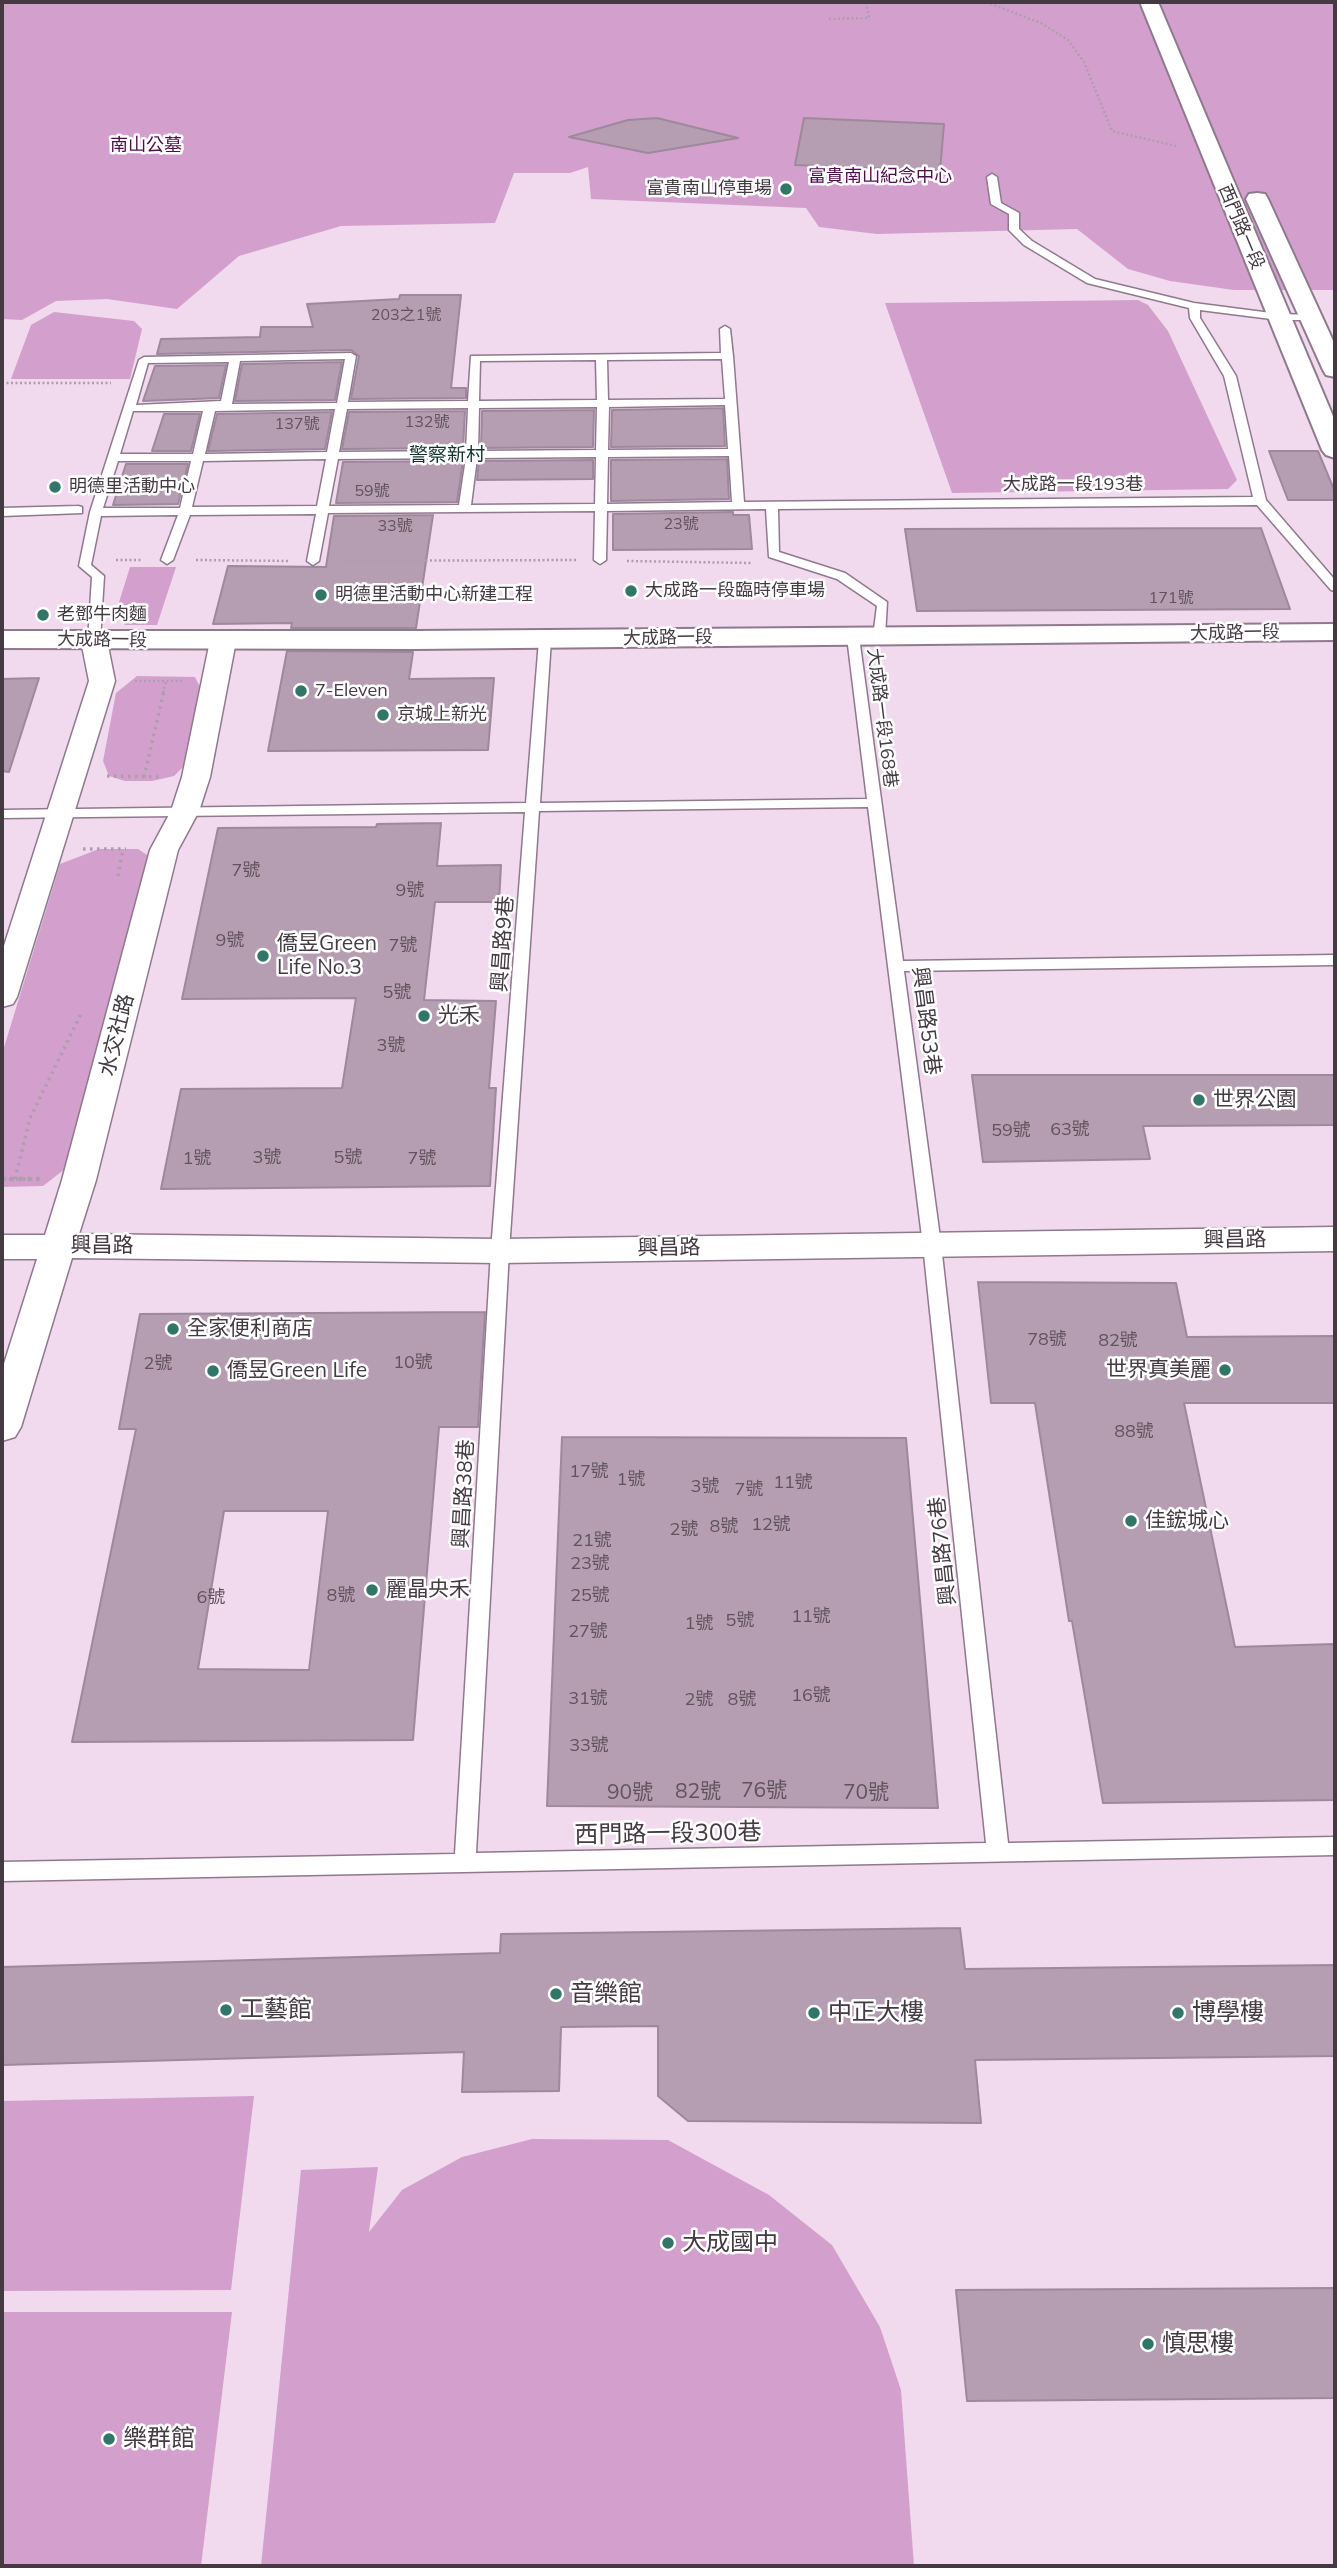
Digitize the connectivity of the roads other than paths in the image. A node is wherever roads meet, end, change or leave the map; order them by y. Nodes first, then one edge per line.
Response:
1 (1149, 2) edge
2 (1169, 2) edge
3 (1209, 91) dead end
4 (992, 177) dead end
5 (1248, 180) dead end
6 (1194, 306) junction
7 (1279, 317) junction
8 (1311, 317) junction
9 (725, 329) dead end
10 (729, 356) junction
11 (601, 357) junction
12 (235, 358) junction
13 (1335, 370) edge
14 (730, 402) junction
15 (603, 404) junction
16 (344, 405) junction
17 (473, 405) junction
18 (210, 406) junction
19 (129, 408) junction
20 (1335, 450) edge
21 (734, 452) junction
22 (602, 453) junction
23 (472, 455) junction
24 (334, 456) junction
25 (114, 458) junction
26 (199, 458) junction
27 (1260, 501) junction
28 (772, 504) junction
29 (738, 505) junction
30 (600, 508) junction
31 (465, 509) junction
32 (78, 510) dead end
33 (324, 510) junction
34 (2, 512) edge
35 (96, 512) junction
36 (185, 512) junction
37 (167, 560) road end
38 (600, 560) road end
39 (313, 561) road end
40 (1335, 587) edge
41 (1335, 632) edge
42 (866, 637) junction
43 (2, 640) edge
44 (545, 640) junction
45 (94, 641) junction
46 (223, 641) junction
47 (874, 803) junction
48 (535, 808) junction
49 (185, 811) junction
50 (61, 813) junction
51 (2, 814) edge
52 (1335, 960) edge
53 (898, 966) junction
54 (2, 998) edge
55 (1335, 1239) edge
56 (932, 1244) junction
57 (57, 1246) junction
58 (2, 1247) edge
59 (500, 1251) junction
60 (2, 1427) edge
61 (1335, 1846) edge
62 (998, 1853) junction
63 (465, 1864) junction
64 (2, 1872) edge

1 - 7 street, 西門路一段
2 - 3 street
4 - 6 lane
5 - 8 street, 西門路一段
6 - 7 lane
6 - 27 lane
7 - 8 lane
7 - 20 street, 西門路一段
8 - 13 street, 西門路一段
9 - 10 lane
10 - 11 lane
10 - 14 lane
11 - 15 lane
11 - 17 lane
12 - 16 lane
12 - 18 lane
12 - 19 lane
14 - 15 lane
14 - 21 lane
15 - 17 lane
15 - 22 lane
16 - 17 lane
16 - 18 lane
16 - 24 lane
17 - 23 lane
18 - 19 lane
18 - 26 lane
19 - 25 lane
21 - 22 lane
21 - 29 lane
22 - 23 lane
22 - 30 lane
23 - 24 lane
23 - 31 lane
24 - 26 lane
24 - 33 lane
25 - 26 lane
25 - 35 lane
26 - 36 lane
27 - 28 lane, 大成路一段193巷
27 - 40 lane
28 - 29 lane, 大成路一段193巷
28 - 42 lane
29 - 30 lane, 大成路一段193巷
30 - 31 lane, 大成路一段193巷
30 - 38 lane
31 - 33 lane, 大成路一段193巷
32 - 34 lane
33 - 36 lane, 大成路一段193巷
33 - 39 lane
35 - 36 lane, 大成路一段193巷
35 - 45 lane
36 - 37 lane
41 - 42 street, 大成路一段
42 - 44 street, 大成路一段
42 - 47 lane, 大成路一段168巷
43 - 45 street, 大成路一段
44 - 46 street, 大成路一段
44 - 48 lane, 興昌路9巷
45 - 46 street, 大成路一段
45 - 50 street
46 - 49 street, 水交社路
47 - 48 lane
47 - 53 lane, 興昌路53巷
48 - 49 lane
48 - 59 lane, 興昌路9巷
49 - 50 lane
49 - 57 street, 水交社路
50 - 51 lane
50 - 54 street
52 - 53 lane
53 - 56 lane, 興昌路53巷
55 - 56 street, 興昌路
56 - 59 street, 興昌路
56 - 62 lane, 興昌路76巷
57 - 58 street, 興昌路
57 - 59 street, 興昌路
57 - 60 street, 水交社路
59 - 63 lane, 興昌路38巷
61 - 62 lane, 西門路一段300巷
62 - 63 lane, 西門路一段300巷
63 - 64 lane, 西門路一段300巷

